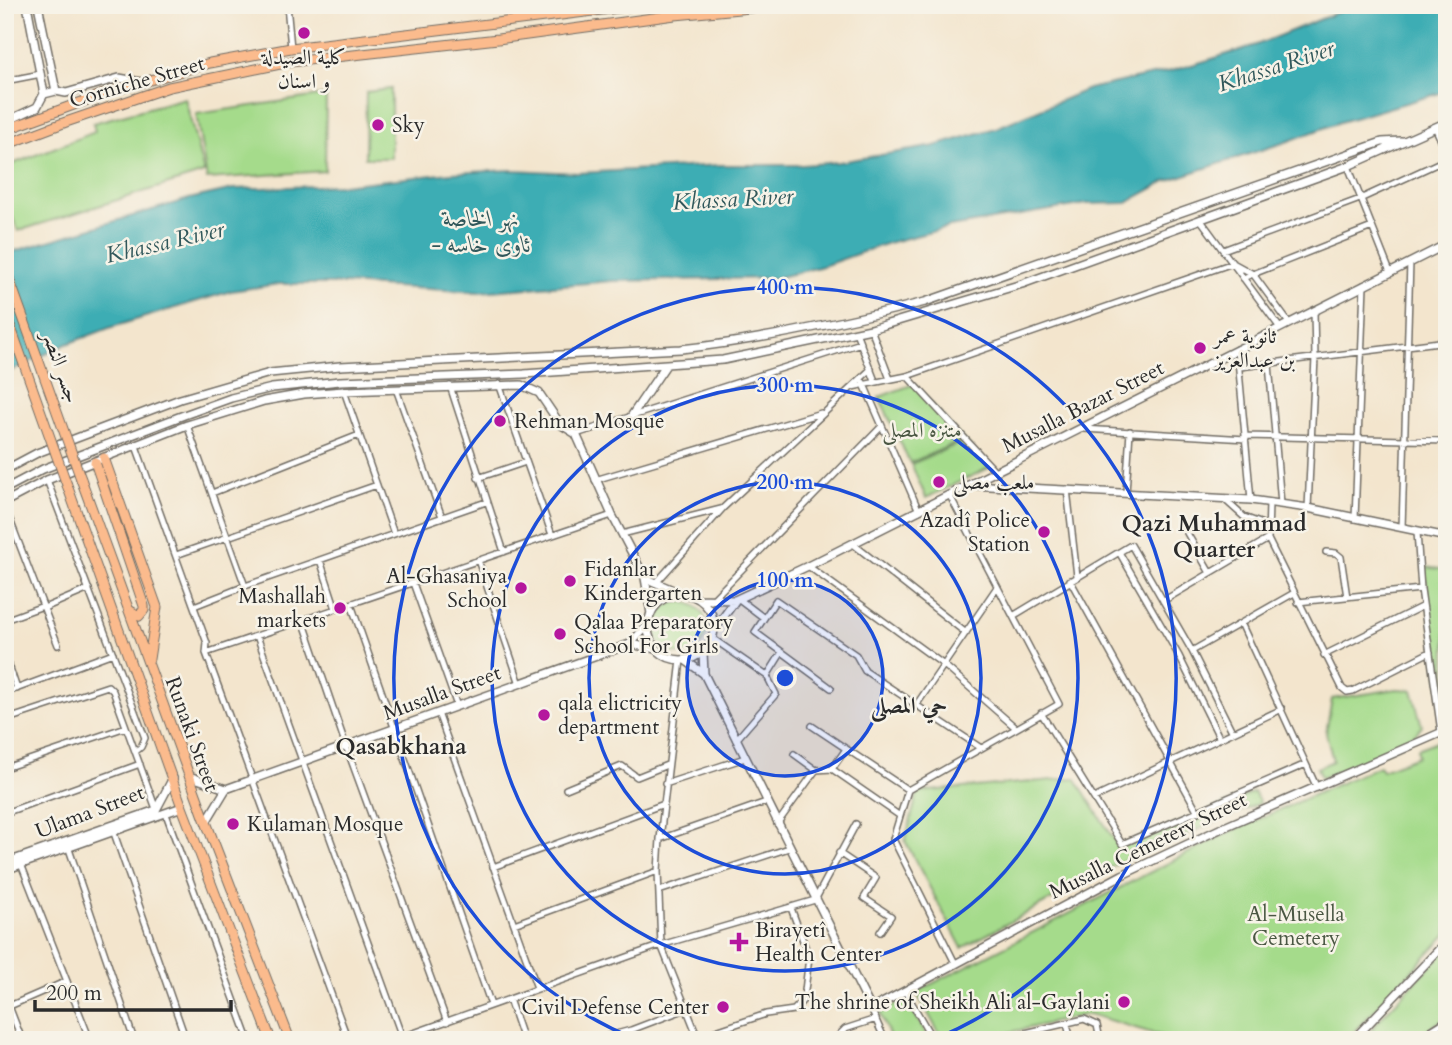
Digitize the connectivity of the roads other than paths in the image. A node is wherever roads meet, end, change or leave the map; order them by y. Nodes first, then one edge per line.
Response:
1 (27, 5) edge
2 (38, 5) edge
3 (287, 5) edge
4 (643, 5) edge
5 (783, 5) edge
6 (596, 8) edge
7 (711, 8) edge
8 (734, 8) edge
9 (291, 48) junction
10 (41, 74) junction
11 (5, 81) edge
12 (142, 82) junction
13 (56, 90) junction
14 (44, 94) junction
15 (5, 122) edge
16 (1447, 122) edge
17 (1435, 127) junction
18 (5, 130) edge
19 (1402, 141) junction
20 (5, 145) edge
21 (1447, 154) edge
22 (1447, 159) edge
23 (1348, 166) junction
24 (1360, 199) junction
25 (1200, 219) junction
26 (1372, 227) junction
27 (1447, 244) edge
28 (1223, 250) junction
29 (1410, 262) junction
30 (1233, 263) junction
31 (5, 267) edge
32 (1390, 272) junction
33 (1253, 274) junction
34 (1243, 278) junction
35 (1364, 285) junction
36 (925, 302) junction
37 (1314, 310) junction
38 (5, 311) edge
39 (928, 313) junction
40 (1289, 323) junction
41 (1280, 328) junction
42 (871, 329) junction
43 (856, 332) junction
44 (1447, 341) edge
45 (861, 343) junction
46 (1408, 346) junction
47 (1237, 349) junction
48 (1361, 353) junction
49 (1315, 358) junction
50 (1269, 364) junction
51 (666, 365) junction
52 (1240, 367) junction
53 (294, 369) junction
54 (871, 369) junction
55 (907, 376) junction
56 (890, 379) junction
57 (863, 381) junction
58 (875, 382) junction
59 (297, 384) junction
60 (499, 384) junction
61 (450, 386) junction
62 (396, 389) junction
63 (344, 391) junction
64 (825, 412) junction
65 (630, 418) junction
66 (170, 420) junction
67 (187, 425) junction
68 (883, 426) junction
69 (1081, 428) junction
70 (1130, 431) junction
71 (576, 434) junction
72 (359, 435) junction
73 (1275, 435) junction
74 (1246, 437) junction
75 (1312, 437) junction
76 (1357, 439) junction
77 (151, 440) junction
78 (1405, 440) junction
79 (1447, 442) edge
80 (136, 446) junction
81 (100, 460) junction
82 (526, 462) junction
83 (5, 470) edge
84 (996, 472) junction
85 (478, 478) junction
86 (81, 479) joint
87 (47, 480) junction
88 (595, 480) junction
89 (68, 485) joint
90 (377, 485) junction
91 (971, 485) junction
92 (5, 489) edge
93 (1067, 489) junction
94 (1126, 493) junction
95 (212, 494) junction
96 (950, 496) junction
97 (1447, 496) edge
98 (1224, 499) junction
99 (1251, 500) junction
100 (486, 502) junction
101 (1269, 503) junction
102 (5, 504) edge
103 (1281, 504) junction
104 (723, 508) junction
105 (1308, 508) junction
106 (919, 511) junction
107 (612, 515) junction
108 (442, 517) junction
109 (1446, 518) edge
110 (1355, 519) junction
111 (1268, 526) junction
112 (1402, 528) junction
113 (1418, 532) junction
114 (1187, 533) dead end
115 (394, 534) junction
116 (622, 534) junction
117 (552, 535) junction
118 (1444, 536) edge
119 (227, 537) junction
120 (1268, 539) junction
121 (853, 544) junction
122 (504, 552) junction
123 (1119, 552) junction
124 (1326, 552) dead end
125 (176, 555) junction
126 (320, 560) junction
127 (478, 560) junction
128 (808, 566) junction
129 (1210, 573) junction
130 (1077, 576) junction
131 (645, 578) junction
132 (1070, 580) junction
133 (413, 583) junction
134 (656, 583) junction
135 (245, 586) junction
136 (998, 587) junction
137 (89, 589) junction
138 (1421, 589) junction
139 (1294, 593) junction
140 (684, 594) junction
141 (1347, 597) junction
142 (699, 599) junction
143 (737, 600) junction
144 (711, 601) junction
145 (1163, 601) junction
146 (1298, 602) junction
147 (351, 604) junction
148 (194, 606) junction
149 (1423, 606) junction
150 (44, 607) junction
151 (128, 609) junction
152 (336, 609) junction
153 (651, 614) junction
154 (1013, 616) junction
155 (764, 618) junction
156 (5, 620) edge
157 (303, 620) junction
158 (1241, 622) junction
159 (648, 625) junction
160 (966, 633) junction
161 (713, 634) junction
162 (257, 636) junction
163 (630, 644) junction
164 (58, 645) dead end
165 (657, 649) junction
166 (1192, 651) junction
167 (703, 652) junction
168 (782, 652) junction
169 (1430, 652) junction
170 (5, 653) edge
171 (113, 653) junction
172 (206, 653) junction
173 (1324, 654) junction
174 (683, 660) junction
175 (148, 664) junction
176 (944, 665) junction
177 (704, 674) junction
178 (766, 676) junction
179 (520, 684) junction
180 (831, 688) dead end
181 (17, 689) junction
182 (5, 693) edge
183 (917, 704) junction
184 (457, 706) junction
185 (1282, 709) junction
186 (438, 713) junction
187 (1041, 713) junction
188 (5, 720) edge
189 (812, 726) dead end
190 (126, 727) junction
191 (396, 728) junction
192 (1016, 728) junction
193 (1232, 731) junction
194 (1444, 732) edge
195 (1219, 737) junction
196 (736, 740) junction
197 (346, 746) junction
198 (981, 748) junction
199 (846, 749) junction
200 (135, 752) junction
201 (794, 754) dead end
202 (745, 758) junction
203 (1170, 760) junction
204 (302, 761) junction
205 (140, 764) junction
206 (1306, 764) junction
207 (667, 765) junction
208 (5, 768) edge
209 (832, 769) junction
210 (817, 770) junction
211 (189, 776) junction
212 (173, 778) junction
213 (254, 779) junction
214 (665, 784) junction
215 (1317, 788) junction
216 (226, 789) junction
217 (566, 789) dead end
218 (908, 790) junction
219 (1094, 798) junction
220 (766, 802) junction
221 (664, 804) junction
222 (182, 807) junction
223 (1198, 812) junction
224 (5, 813) edge
225 (161, 814) junction
226 (901, 816) junction
227 (206, 822) junction
228 (777, 824) junction
229 (856, 824) dead end
230 (114, 833) junction
231 (660, 839) junction
232 (789, 848) junction
233 (69, 849) junction
234 (839, 853) junction
235 (5, 863) edge
236 (21, 864) junction
237 (493, 867) junction
238 (5, 870) edge
239 (658, 871) junction
240 (659, 891) junction
241 (815, 900) junction
242 (791, 908) junction
243 (514, 924) junction
244 (880, 932) dead end
245 (1447, 941) edge
246 (661, 945) junction
247 (956, 962) junction
248 (67, 981) junction
249 (537, 988) junction
250 (905, 991) junction
251 (509, 999) junction
252 (491, 1005) junction
253 (7, 1007) edge
254 (686, 1009) junction
255 (871, 1009) junction
256 (279, 1013) junction
257 (876, 1019) junction
258 (264, 1020) junction
259 (1447, 1020) edge
260 (447, 1022) junction
261 (1066, 1024) junction
262 (631, 1030) junction
263 (402, 1037) junction
264 (699, 1038) edge
265 (22, 1040) edge
266 (90, 1040) edge
267 (134, 1040) edge
268 (186, 1040) edge
269 (248, 1040) edge
270 (271, 1040) edge
271 (290, 1040) edge
272 (348, 1040) edge
273 (394, 1040) edge
274 (523, 1040) edge
275 (594, 1040) edge
276 (634, 1040) edge
277 (834, 1040) edge
278 (885, 1040) edge
279 (933, 1040) edge
280 (996, 1040) edge
281 (1071, 1040) edge
282 (1100, 1040) edge
283 (1353, 1040) edge
284 (1415, 1040) edge

1 - 10 street
2 - 13 street
3 - 9 street
4 - 6 main road, Corniche Street
5 - 8 main road, Corniche Street
6 - 9 main road, Corniche Street
7 - 8 main road, Corniche Street
7 - 20 main road, Corniche Street
9 - 12 main road, Corniche Street
10 - 11 street
10 - 14 street
12 - 13 street
12 - 18 main road, Corniche Street
13 - 14 street
14 - 15 street
16 - 17 street
17 - 19 street
17 - 21 street
19 - 23 street
19 - 36 street
22 - 24 street
23 - 24 street
23 - 25 street
24 - 26 street
24 - 28 street
25 - 28 street
25 - 39 street
26 - 32 street
26 - 33 street
27 - 29 street, Musalla Bazar Street
28 - 30 street
29 - 32 street, Musalla Bazar Street
29 - 46 street
30 - 33 street
30 - 34 street
30 - 55 street
31 - 86 main road, جسر النصر, bridge
32 - 35 street, Musalla Bazar Street
33 - 34 street
33 - 40 street
34 - 41 street
35 - 37 street, Musalla Bazar Street
35 - 48 street
36 - 39 street
36 - 53 street
37 - 40 street, Musalla Bazar Street
37 - 49 street
38 - 89 main road, جسر النصر, bridge
39 - 42 street
40 - 41 street, Musalla Bazar Street
41 - 47 street, Musalla Bazar Street
42 - 43 street
42 - 56 street
43 - 45 street
43 - 51 street
44 - 46 street
45 - 54 street
45 - 65 street
46 - 48 street
46 - 78 street
47 - 52 street
47 - 69 street, Musalla Bazar Street
48 - 49 street
48 - 76 street
49 - 50 street
49 - 75 street
50 - 52 street
50 - 73 street
51 - 59 street
51 - 65 street
52 - 74 street
53 - 59 street
53 - 83 street
54 - 57 street
54 - 58 street
55 - 56 street
55 - 84 street
56 - 58 street
57 - 58 street
57 - 64 street
57 - 68 street
59 - 66 street
60 - 61 street
60 - 71 street
60 - 82 street
61 - 62 street
61 - 85 street
62 - 63 street
62 - 108 street
63 - 67 street
63 - 72 street
64 - 88 street
64 - 104 street
65 - 71 street
66 - 77 street
66 - 92 street
67 - 77 street
67 - 95 street
68 - 106 street
68 - 144 street
69 - 70 street
69 - 84 street, Musalla Bazar Street
70 - 74 street
70 - 94 street
71 - 88 street
72 - 90 street
72 - 95 street
73 - 74 street
73 - 75 street
73 - 103 street
74 - 99 street
75 - 76 street
75 - 105 street
76 - 78 street
76 - 110 street
77 - 80 street
78 - 79 street
78 - 112 street
80 - 81 street
80 - 125 street
81 - 87 street
81 - 151 main road
81 - 175 main road
82 - 85 street
82 - 117 street
84 - 91 street, Musalla Bazar Street
85 - 100 street
86 - 151 main road, Runaki Street
87 - 102 street
87 - 137 street
88 - 107 street
89 - 212 main road, Runaki Street
90 - 115 street
90 - 119 street
91 - 93 street
91 - 96 street, Musalla Bazar Street
93 - 94 street
93 - 130 street
94 - 98 street
95 - 119 street
96 - 106 street, Musalla Bazar Street
96 - 136 street
97 - 109 street
98 - 99 street
98 - 111 street
99 - 101 street
100 - 108 street
100 - 122 street
101 - 103 street
101 - 111 street
102 - 150 street
103 - 105 street
104 - 116 street
104 - 134 street
105 - 110 street
106 - 121 street, Musalla Bazar Street
107 - 116 street
107 - 117 street
108 - 115 street
109 - 118 street
110 - 112 street
111 - 120 street
112 - 113 street
113 - 118 street
113 - 138 street
114 - 129 street
115 - 126 street
116 - 131 street
117 - 122 street
119 - 125 street
119 - 135 street
120 - 129 street
120 - 139 street
121 - 128 street, Musalla Bazar Street
121 - 160 street
122 - 127 street
123 - 130 street
123 - 145 street
123 - 195 street
124 - 141 street
125 - 148 street
126 - 135 street
126 - 152 street
127 - 133 street
127 - 179 street
128 - 143 street, Musalla Bazar Street
128 - 176 street
129 - 145 street
130 - 132 street
131 - 134 street
131 - 153 street
132 - 154 street
132 - 203 street
133 - 147 street
133 - 184 street
134 - 140 street
135 - 148 street
136 - 154 street
136 - 160 street
137 - 150 street
137 - 171 street
138 - 141 street
138 - 149 street
139 - 146 street
139 - 158 street
140 - 142 street
140 - 153 street
141 - 146 street
142 - 144 street, Musalla Bazar Street
142 - 161 street
143 - 144 street, Musalla Bazar Street
143 - 155 street
143 - 161 street, Musalla Bazar Street
145 - 166 street
146 - 173 street
147 - 152 street
147 - 191 street
148 - 172 street
149 - 169 street
149 - 173 street
150 - 156 street
150 - 164 street
151 - 175 main road, Runaki Street
152 - 157 street
153 - 159 street
154 - 187 street
155 - 168 street
155 - 183 street
157 - 162 street
157 - 197 street
158 - 166 street
158 - 185 street
159 - 163 street, Musalla Street
159 - 165 street
160 - 176 street
161 - 167 street
161 - 178 street
162 - 172 street
162 - 204 street
163 - 165 street
163 - 179 street, Musalla Street
165 - 174 street
166 - 193 street
167 - 174 street
167 - 177 street
168 - 178 street
168 - 180 street
169 - 173 street
169 - 194 street
170 - 181 street
171 - 181 street
171 - 200 street
172 - 213 street
174 - 177 street
174 - 207 street
175 - 211 main road, Runaki Street
176 - 183 street
176 - 192 street
177 - 196 street
178 - 196 street
179 - 184 street, Musalla Street
181 - 182 street
183 - 198 street
184 - 186 street, Musalla Street
185 - 193 street
185 - 206 street
186 - 191 street, Musalla Street
186 - 237 street
187 - 192 street
187 - 219 street
188 - 190 street
189 - 199 street
190 - 200 street
190 - 208 street
191 - 197 street, Musalla Street
191 - 252 street
192 - 198 street
193 - 195 street
194 - 215 street, Musalla Cemetery Street
195 - 203 street
196 - 202 street
197 - 204 street, Musalla Street
197 - 260 street
198 - 218 street
199 - 209 street
199 - 218 street
200 - 205 street
201 - 210 street
202 - 214 street
202 - 220 street
203 - 219 street
203 - 223 street
204 - 213 street, Musalla Street
204 - 263 street
205 - 224 street
205 - 225 street
206 - 215 street
206 - 223 street
207 - 214 street
207 - 217 street
209 - 210 street
209 - 226 street
210 - 228 street
211 - 216 street
211 - 227 main road, Runaki Street
212 - 222 main road, Runaki Street
212 - 225 street, Ulama Street
213 - 216 street, Musalla Street
213 - 272 street
214 - 221 street
215 - 247 street, Musalla Cemetery Street
216 - 227 street
218 - 226 street
219 - 223 street
220 - 228 street
220 - 231 street
221 - 231 street
221 - 237 street
222 - 225 street, Ulama Street
222 - 258 main road, Runaki Street
225 - 230 street, Ulama Street
225 - 235 street, Ulama Street
225 - 269 street
226 - 247 street
227 - 256 main road, Runaki Street
228 - 232 street
229 - 234 street
230 - 233 street, Ulama Street
230 - 268 street
231 - 239 street
232 - 240 street
232 - 241 street
233 - 236 street, Ulama Street
233 - 267 street
234 - 241 street
234 - 244 street
236 - 238 street, Ulama Street
236 - 248 street
237 - 243 street
239 - 240 street
239 - 243 street
240 - 246 street
241 - 242 street
241 - 255 street
242 - 246 street
242 - 264 street
243 - 249 street
245 - 283 street
246 - 249 street
246 - 254 street
247 - 250 street, Musalla Cemetery Street
248 - 253 street
248 - 266 street
249 - 251 street
250 - 255 street, Musalla Cemetery Street
250 - 279 street
251 - 252 street
251 - 274 street
252 - 260 street
253 - 265 street
254 - 262 street
254 - 264 street
255 - 257 street
256 - 258 main road
256 - 271 main road, Runaki Street
257 - 277 street
257 - 278 street
258 - 270 main road, Runaki Street
259 - 284 street
260 - 263 street
261 - 280 street
261 - 281 street
261 - 282 street
262 - 275 street
262 - 276 street
263 - 273 street

